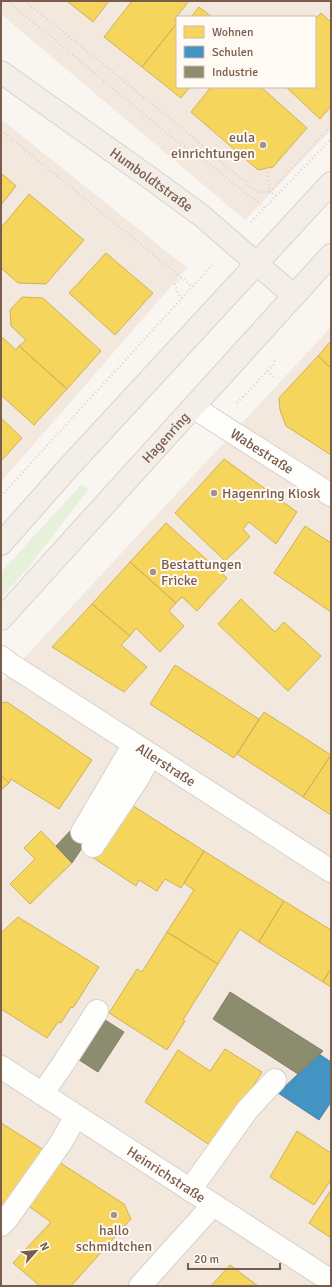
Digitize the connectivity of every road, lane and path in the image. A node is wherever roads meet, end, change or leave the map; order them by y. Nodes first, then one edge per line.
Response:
1 (8, 1) edge
2 (26, 1) edge
3 (1, 72) edge
4 (331, 126) edge
5 (1, 130) edge
6 (331, 139) edge
7 (267, 168) dead end
8 (331, 183) edge
9 (257, 192) junction
10 (270, 192) junction
11 (277, 196) junction
12 (252, 197) junction
13 (331, 256) edge
14 (256, 264) junction
15 (181, 278) junction
16 (294, 296) junction
17 (182, 299) junction
18 (277, 356) dead end
19 (267, 371) junction
20 (274, 377) dead end
21 (193, 407) junction
22 (218, 423) junction
23 (331, 495) edge
24 (1, 496) edge
25 (1, 544) edge
26 (1, 619) edge
27 (1, 657) edge
28 (142, 750) junction
29 (87, 838) dead end
30 (331, 871) edge
31 (97, 1011) dead end
32 (1, 1067) edge
33 (275, 1080) dead end
34 (42, 1094) junction
35 (76, 1116) junction
36 (190, 1190) junction
37 (213, 1205) junction
38 (1, 1224) edge
39 (331, 1281) edge
40 (140, 1286) edge

1 - 12 path
2 - 9 path
3 - 14 main road, Humboldtstraße
4 - 10 path
5 - 15 path
6 - 11 path
7 - 10 path
8 - 14 main road
9 - 10 path
9 - 12 path
10 - 11 path
11 - 12 path
13 - 16 main road, Hagenring
14 - 16 main road, Humboldtstraße
14 - 25 main road
15 - 17 path
15 - 17 path
16 - 21 main road, Hagenring
17 - 24 path
18 - 19 path
19 - 20 path
19 - 22 path
21 - 22 street, Wabestraße
21 - 26 main road, Hagenring
22 - 23 street, Wabestraße
27 - 28 street, Allerstraße
28 - 29 street
28 - 30 street, Allerstraße
31 - 34 street
32 - 34 street, Heinrichstraße
33 - 36 street
34 - 35 street, Heinrichstraße
35 - 36 street, Heinrichstraße
35 - 38 street
36 - 37 street, Heinrichstraße
37 - 39 street, Heinrichstraße
37 - 40 street

